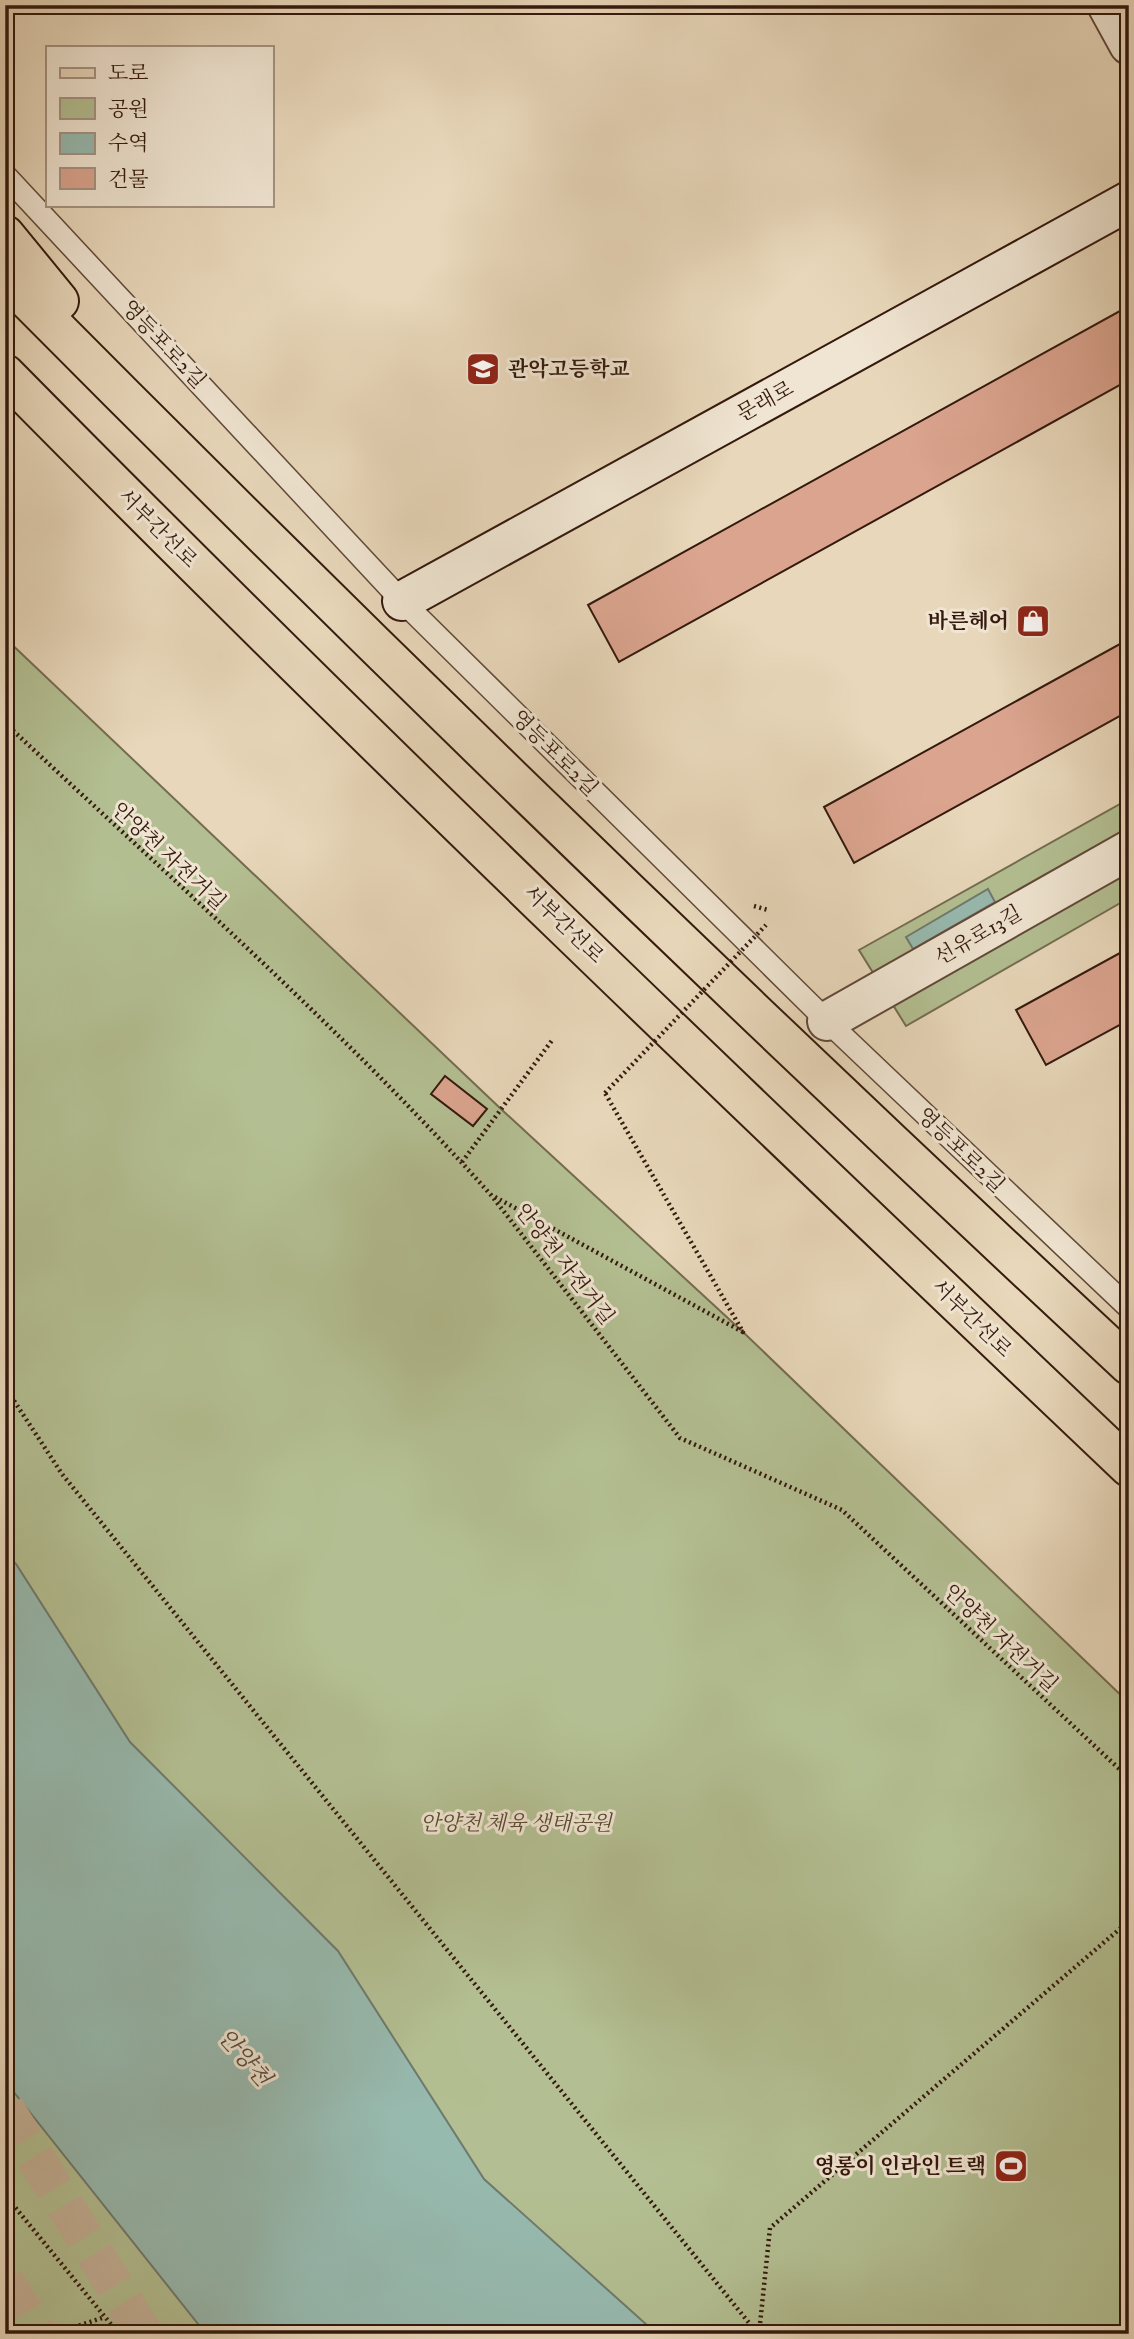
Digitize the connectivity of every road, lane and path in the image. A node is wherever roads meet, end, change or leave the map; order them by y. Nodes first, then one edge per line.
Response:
1 (1107, 5) edge
2 (1129, 45) edge
3 (5, 176) edge
4 (1129, 201) edge
5 (5, 235) edge
6 (5, 277) edge
7 (5, 374) edge
8 (5, 401) edge
9 (217, 491) junction
10 (169, 540) junction
11 (402, 601) junction
12 (5, 723) edge
13 (1129, 850) edge
14 (766, 925) dead end
15 (827, 1021) junction
16 (553, 1039) dead end
17 (462, 1162) junction
18 (492, 1195) junction
19 (1129, 1308) edge
20 (1129, 1365) edge
21 (5, 1387) edge
22 (1129, 1467) edge
23 (1129, 1778) edge
24 (1129, 1921) edge
25 (5, 2195) edge
26 (105, 2317) junction
27 (82, 2325) junction
28 (53, 2334) edge
29 (85, 2334) edge
30 (119, 2334) edge
31 (758, 2334) edge

1 - 2 street
3 - 11 lane, 영등포로2길
4 - 11 street, 문래로
5 - 9 main road
6 - 9 main road
7 - 10 main road, 서부간선로
8 - 10 main road
9 - 20 main road
10 - 22 main road, 서부간선로
11 - 15 lane, 영등포로2길
12 - 17 path, 안양천 자전거길
13 - 15 street, 선유로13길
14 - 18 path, bridge
15 - 19 lane, 영등포로2길
16 - 17 path
17 - 18 path, 안양천 자전거길
18 - 23 path, 안양천 자전거길
21 - 31 path
24 - 31 path
25 - 26 path
26 - 27 path
26 - 30 path
27 - 28 path
27 - 29 path

